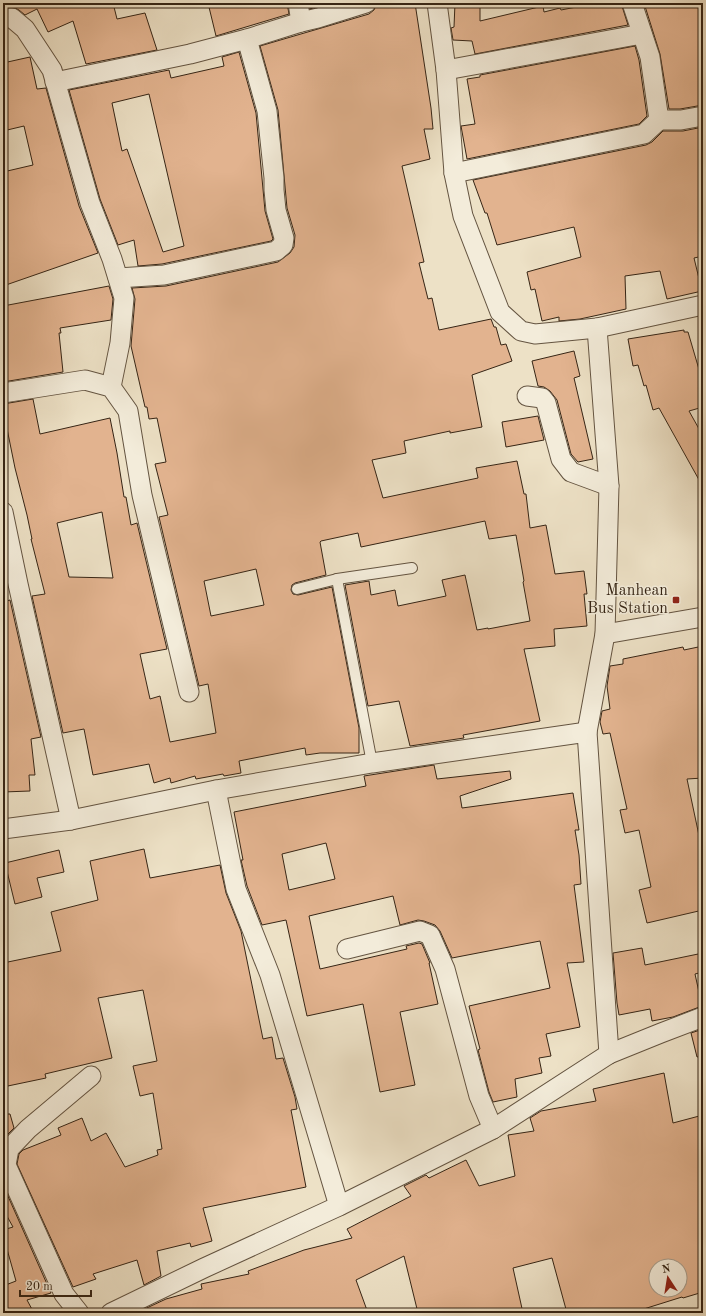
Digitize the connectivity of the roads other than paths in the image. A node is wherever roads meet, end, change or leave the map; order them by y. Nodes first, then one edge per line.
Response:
1 (298, 3) edge
2 (366, 3) edge
3 (437, 3) edge
4 (632, 3) edge
5 (3, 18) edge
6 (301, 22) junction
7 (642, 34) junction
8 (247, 39) junction
9 (446, 70) junction
10 (55, 82) junction
11 (703, 116) edge
12 (659, 120) junction
13 (454, 173) junction
14 (118, 278) junction
15 (703, 305) edge
16 (597, 328) junction
17 (111, 387) junction
18 (3, 393) edge
19 (527, 396) dead end
20 (609, 486) junction
21 (3, 512) edge
22 (412, 568) dead end
23 (337, 579) junction
24 (10, 585) edge
25 (296, 589) dead end
26 (703, 617) edge
27 (605, 634) junction
28 (189, 692) dead end
29 (587, 732) junction
30 (372, 763) junction
31 (216, 790) junction
32 (71, 820) junction
33 (3, 829) edge
34 (347, 949) dead end
35 (703, 1017) edge
36 (609, 1054) junction
37 (91, 1076) dead end
38 (493, 1129) junction
39 (339, 1206) junction
40 (79, 1313) edge
41 (112, 1313) edge

1 - 6 street
2 - 6 street
3 - 9 street
4 - 7 street
5 - 10 street
6 - 8 street
7 - 9 street
7 - 12 street
8 - 10 street
8 - 14 street
9 - 13 street
10 - 14 street
11 - 12 street
12 - 13 street
13 - 16 street
14 - 17 street
15 - 16 street
16 - 20 street
17 - 18 street
17 - 28 street
19 - 20 street
20 - 27 street
21 - 24 street
22 - 23 lane
23 - 25 lane
23 - 30 lane
24 - 32 street
26 - 27 street
27 - 29 street
29 - 30 street
29 - 36 street
30 - 31 street
31 - 32 street
31 - 39 street
32 - 33 street
34 - 38 street
35 - 36 street
36 - 38 street
37 - 40 street
38 - 39 street
39 - 41 street

